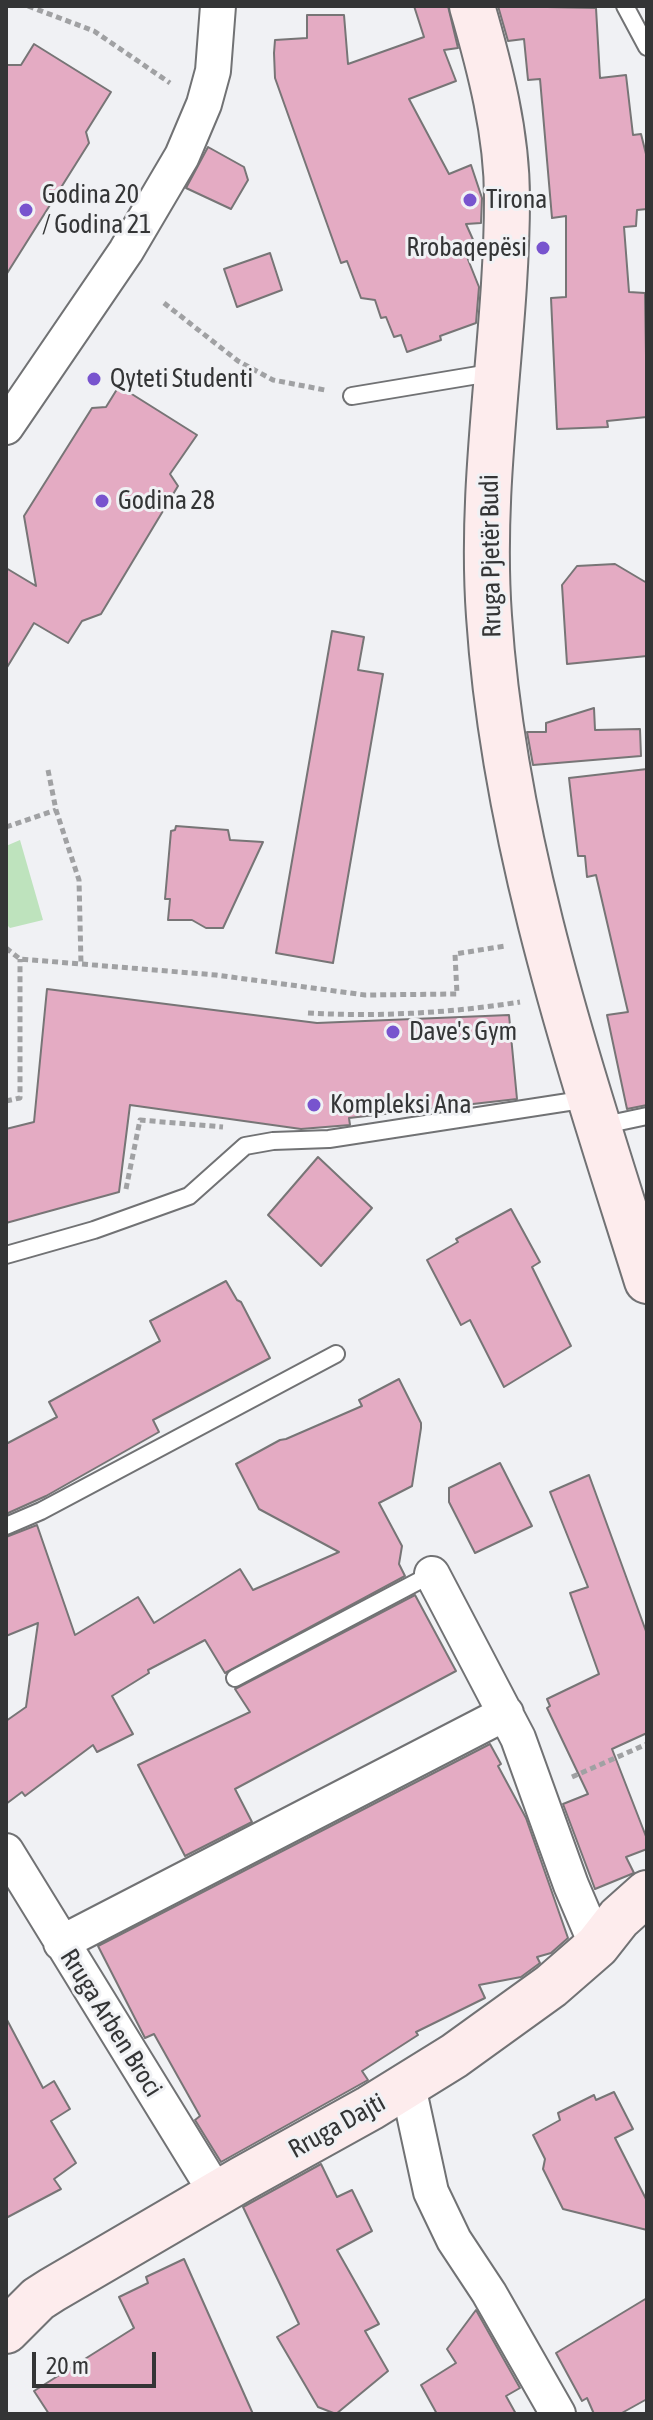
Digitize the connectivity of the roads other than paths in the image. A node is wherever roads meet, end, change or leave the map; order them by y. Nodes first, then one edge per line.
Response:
1 (218, 6) edge
2 (472, 6) edge
3 (625, 6) edge
4 (647, 47) edge
5 (496, 372) junction
6 (352, 396) road end
7 (6, 427) edge
8 (594, 1113) junction
9 (647, 1116) edge
10 (6, 1255) edge
11 (647, 1281) edge
12 (336, 1354) dead end
13 (6, 1526) edge
14 (432, 1574) joint
15 (235, 1678) dead end
16 (506, 1713) junction
17 (6, 1851) edge
18 (647, 1893) edge
19 (61, 1943) junction
20 (597, 1946) junction
21 (408, 2086) junction
22 (217, 2194) junction
23 (6, 2331) edge
24 (558, 2414) edge

1 - 7 street
2 - 5 street, Rruga Pjetër Budi
3 - 4 lane
5 - 6 lane
5 - 8 street, Rruga Pjetër Budi
8 - 9 lane
8 - 10 lane
8 - 11 street, Rruga Pjetër Budi
12 - 13 lane
14 - 15 lane
14 - 16 street
16 - 19 street
16 - 20 street
17 - 19 street, Rruga Arben Broci
18 - 20 street, Rruga Dajti
19 - 22 street, Rruga Arben Broci
20 - 21 street, Rruga Dajti
21 - 22 street, Rruga Dajti
21 - 24 street
22 - 23 street, Rruga Dajti

